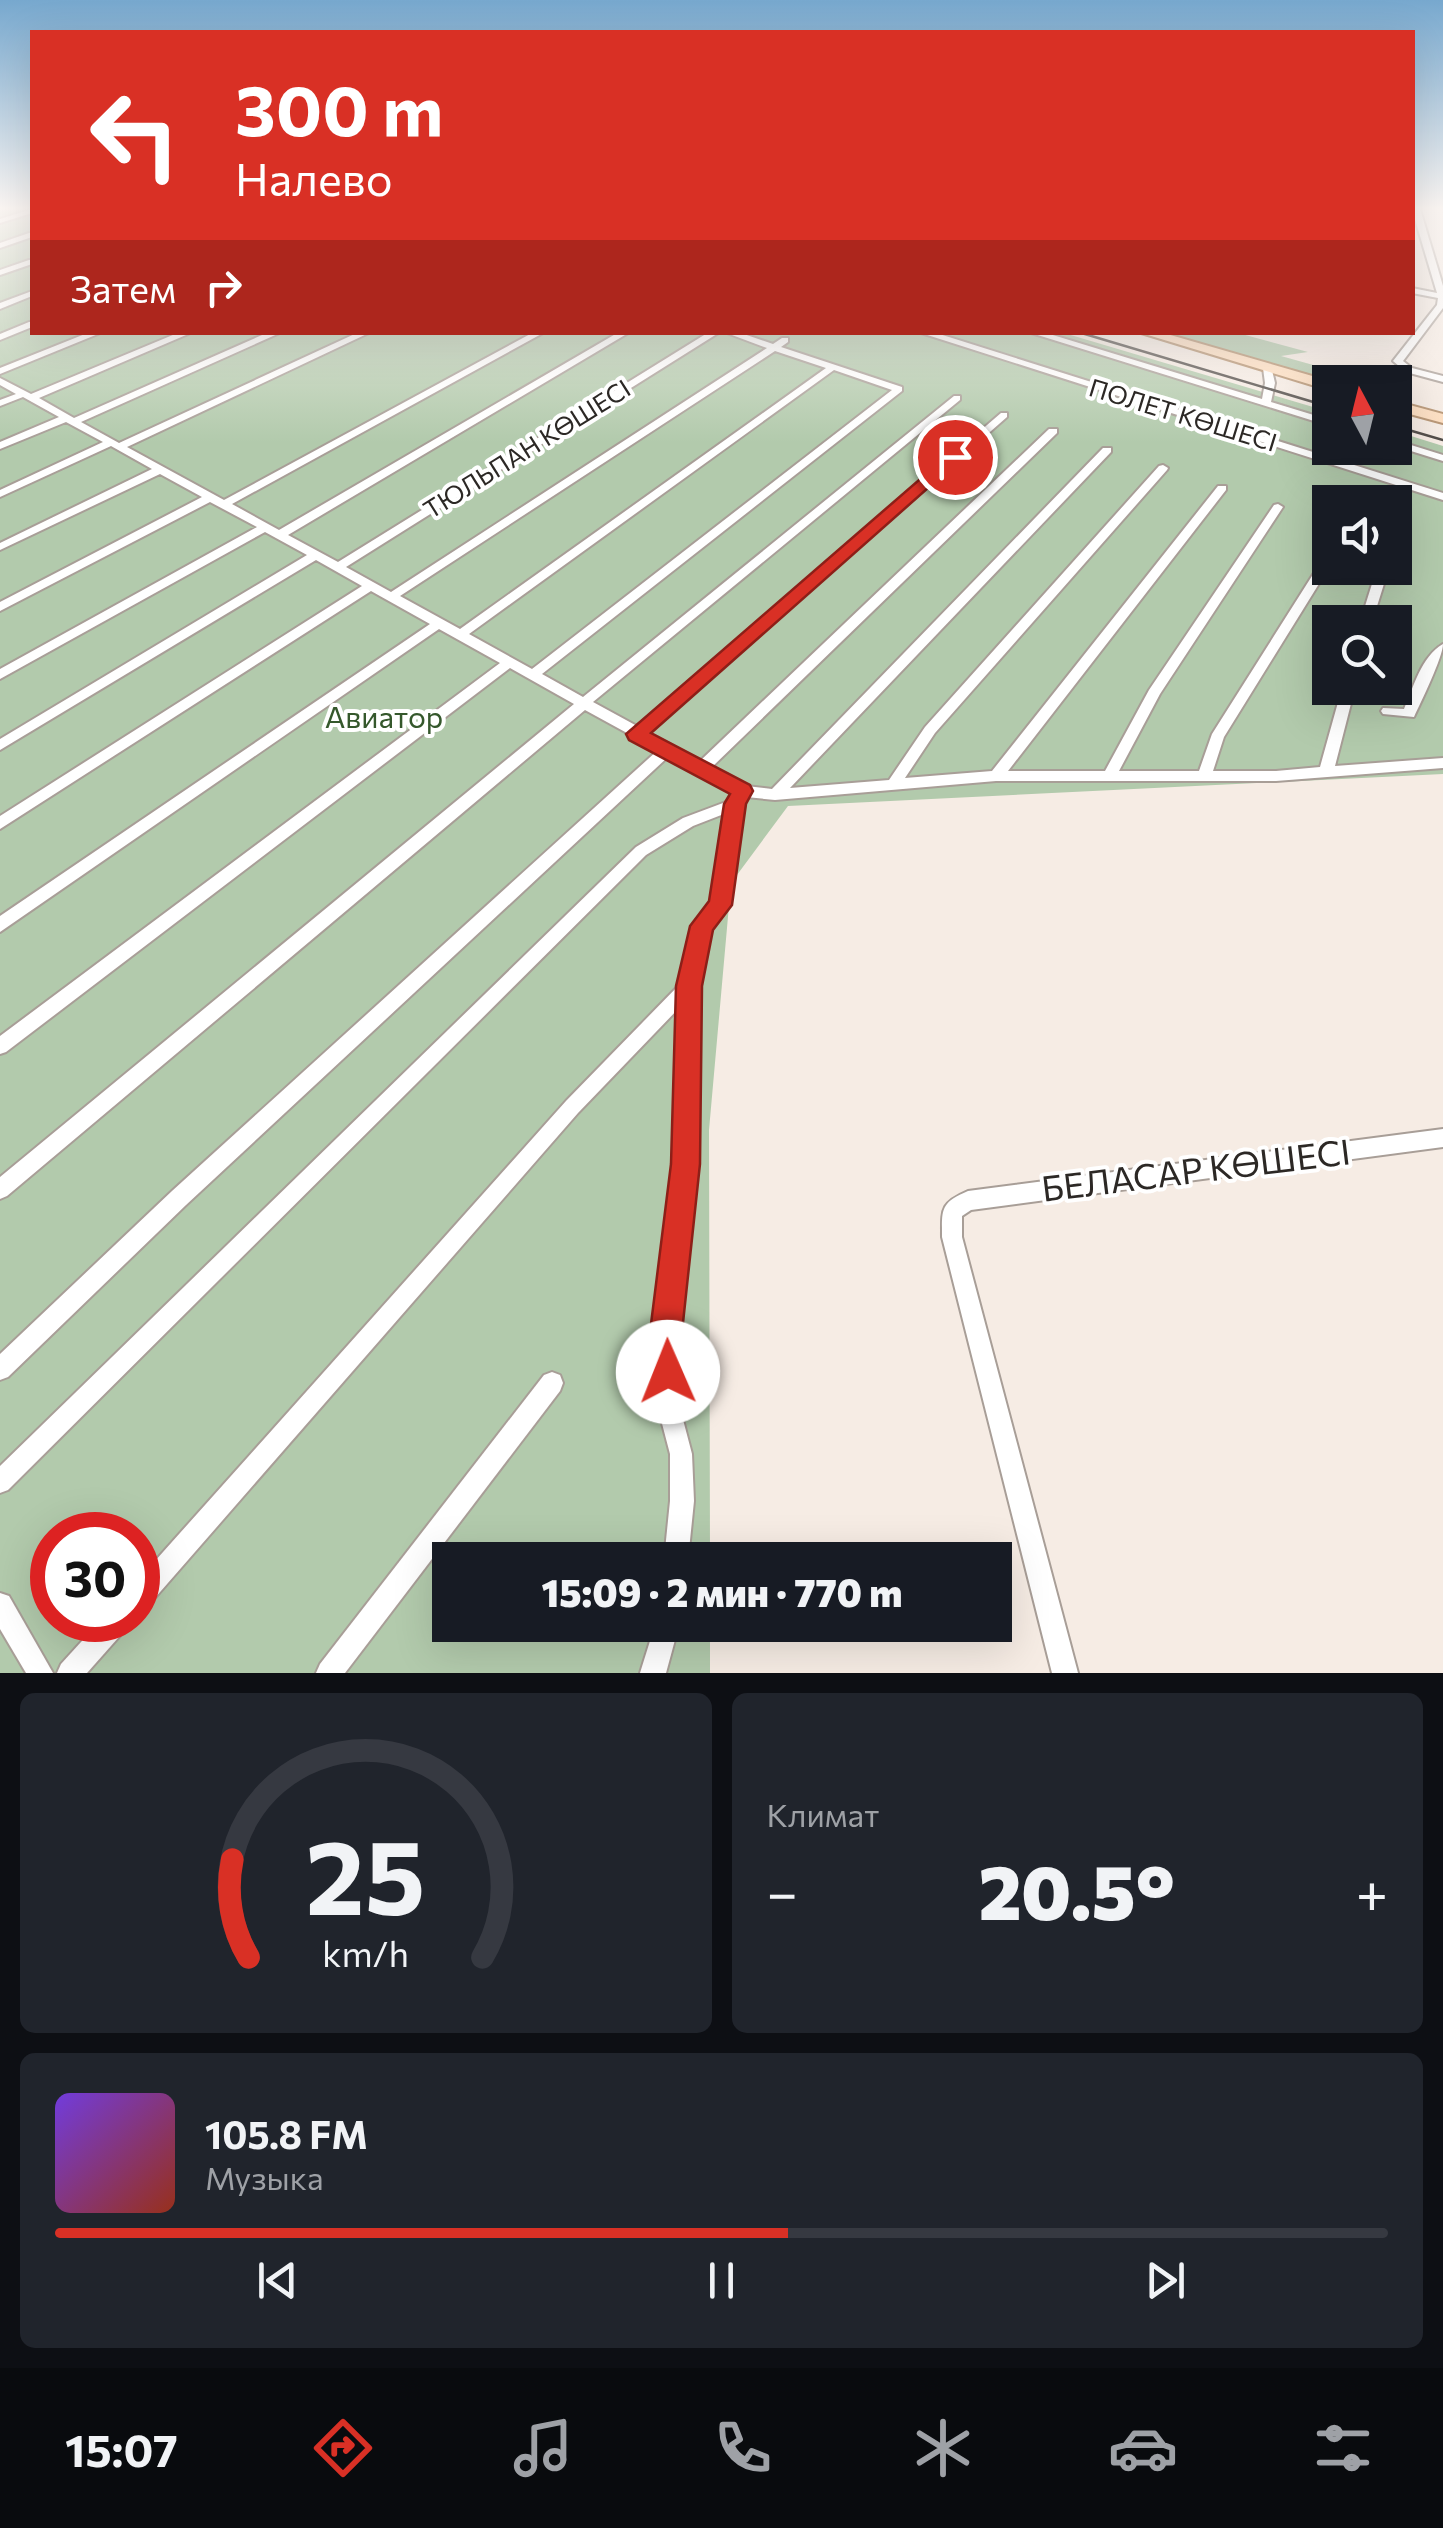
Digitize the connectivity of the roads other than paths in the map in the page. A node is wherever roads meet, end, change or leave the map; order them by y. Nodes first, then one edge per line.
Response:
1 (1415, 291) edge
2 (30, 294) edge
3 (1442, 297) edge
4 (0, 306) edge
5 (30, 325) edge
6 (91, 335) edge
7 (181, 335) edge
8 (271, 335) edge
9 (360, 335) edge
10 (535, 335) edge
11 (621, 335) edge
12 (711, 335) edge
13 (742, 335) edge
14 (931, 335) edge
15 (1042, 335) edge
16 (1154, 335) edge
17 (0, 337) edge
18 (780, 343) junction
19 (833, 368) junction
20 (1268, 368) junction
21 (0, 371) edge
22 (1443, 380) edge
23 (0, 381) edge
24 (1312, 381) edge
25 (27, 396) junction
26 (957, 398) dead end
27 (1266, 402) junction
28 (0, 403) edge
29 (1412, 410) edge
30 (1004, 414) dead end
31 (1312, 417) edge
32 (1440, 418) edge
33 (70, 420) junction
34 (1053, 431) dead end
35 (116, 444) junction
36 (0, 446) edge
37 (1412, 448) edge
38 (1107, 450) dead end
39 (1443, 458) edge
40 (1163, 468) dead end
41 (161, 469) junction
42 (1222, 488) dead end
43 (0, 494) edge
44 (1443, 497) edge
45 (218, 500) junction
46 (1278, 508) dead end
47 (264, 528) junction
48 (279, 535) junction
49 (0, 547) edge
50 (316, 555) junction
51 (338, 567) junction
52 (1313, 585) edge
53 (371, 586) junction
54 (391, 597) junction
55 (0, 608) edge
56 (438, 624) junction
57 (460, 635) junction
58 (1443, 648) edge
59 (508, 663) junction
60 (0, 675) edge
61 (532, 676) junction
62 (584, 705) junction
63 (1344, 705) edge
64 (1388, 710) dead end
65 (636, 734) junction
66 (0, 744) edge
67 (666, 752) junction
68 (1443, 764) edge
69 (702, 769) junction
70 (1326, 772) junction
71 (1205, 773) junction
72 (996, 776) junction
73 (1108, 776) junction
74 (895, 782) junction
75 (775, 795) junction
76 (739, 798) junction
77 (0, 823) edge
78 (0, 926) edge
79 (689, 986) junction
80 (0, 1046) edge
81 (1443, 1138) edge
82 (0, 1190) edge
83 (0, 1369) edge
84 (552, 1384) dead end
85 (0, 1482) edge
86 (678, 1542) edge
87 (160, 1573) edge
88 (0, 1605) edge
89 (98, 1642) edge
90 (662, 1642) edge
91 (40, 1673) edge
92 (70, 1673) edge
93 (329, 1673) edge
94 (652, 1673) edge
95 (1066, 1673) edge

1 - 3 street
2 - 4 street
3 - 22 street
5 - 17 street
6 - 21 street
7 - 25 street
8 - 33 street
9 - 35 street
10 - 45 street
11 - 48 street
12 - 51 street, ТЮЛЬПАН КӨШЕСІ
13 - 18 street
14 - 44 street, ПОЛЕТ КӨШЕСІ
15 - 27 street
16 - 20 main road
18 - 19 street
18 - 54 street
19 - 57 street
19 - 61 street
20 - 24 main road
20 - 27 street
23 - 25 street
25 - 28 street
25 - 33 street
26 - 62 street
27 - 31 street
29 - 32 main road
30 - 65 street
33 - 35 street
33 - 36 street
34 - 69 street
35 - 41 street
35 - 43 street
37 - 39 street
38 - 75 street
40 - 74 street
41 - 45 street
41 - 49 street
42 - 72 street
45 - 47 street
45 - 55 street
46 - 73 street
47 - 48 street
47 - 60 street
48 - 50 street
50 - 51 street
50 - 66 street
51 - 53 street
52 - 71 street
53 - 54 street
53 - 77 street
54 - 56 street
56 - 57 street
56 - 78 street
57 - 59 street
58 - 64 street
59 - 61 street
59 - 80 street
61 - 62 street
62 - 65 street
62 - 82 street
63 - 70 street
65 - 67 street
67 - 69 street
67 - 83 street
68 - 70 street
69 - 76 street
70 - 71 street
71 - 73 street
72 - 73 street
72 - 74 street
74 - 75 street
75 - 76 street
76 - 79 street
76 - 85 street
79 - 86 street
79 - 87 street
81 - 95 street, БЕЛАСАР КӨШЕСІ
84 - 93 street
88 - 91 street
89 - 92 street
90 - 94 street

